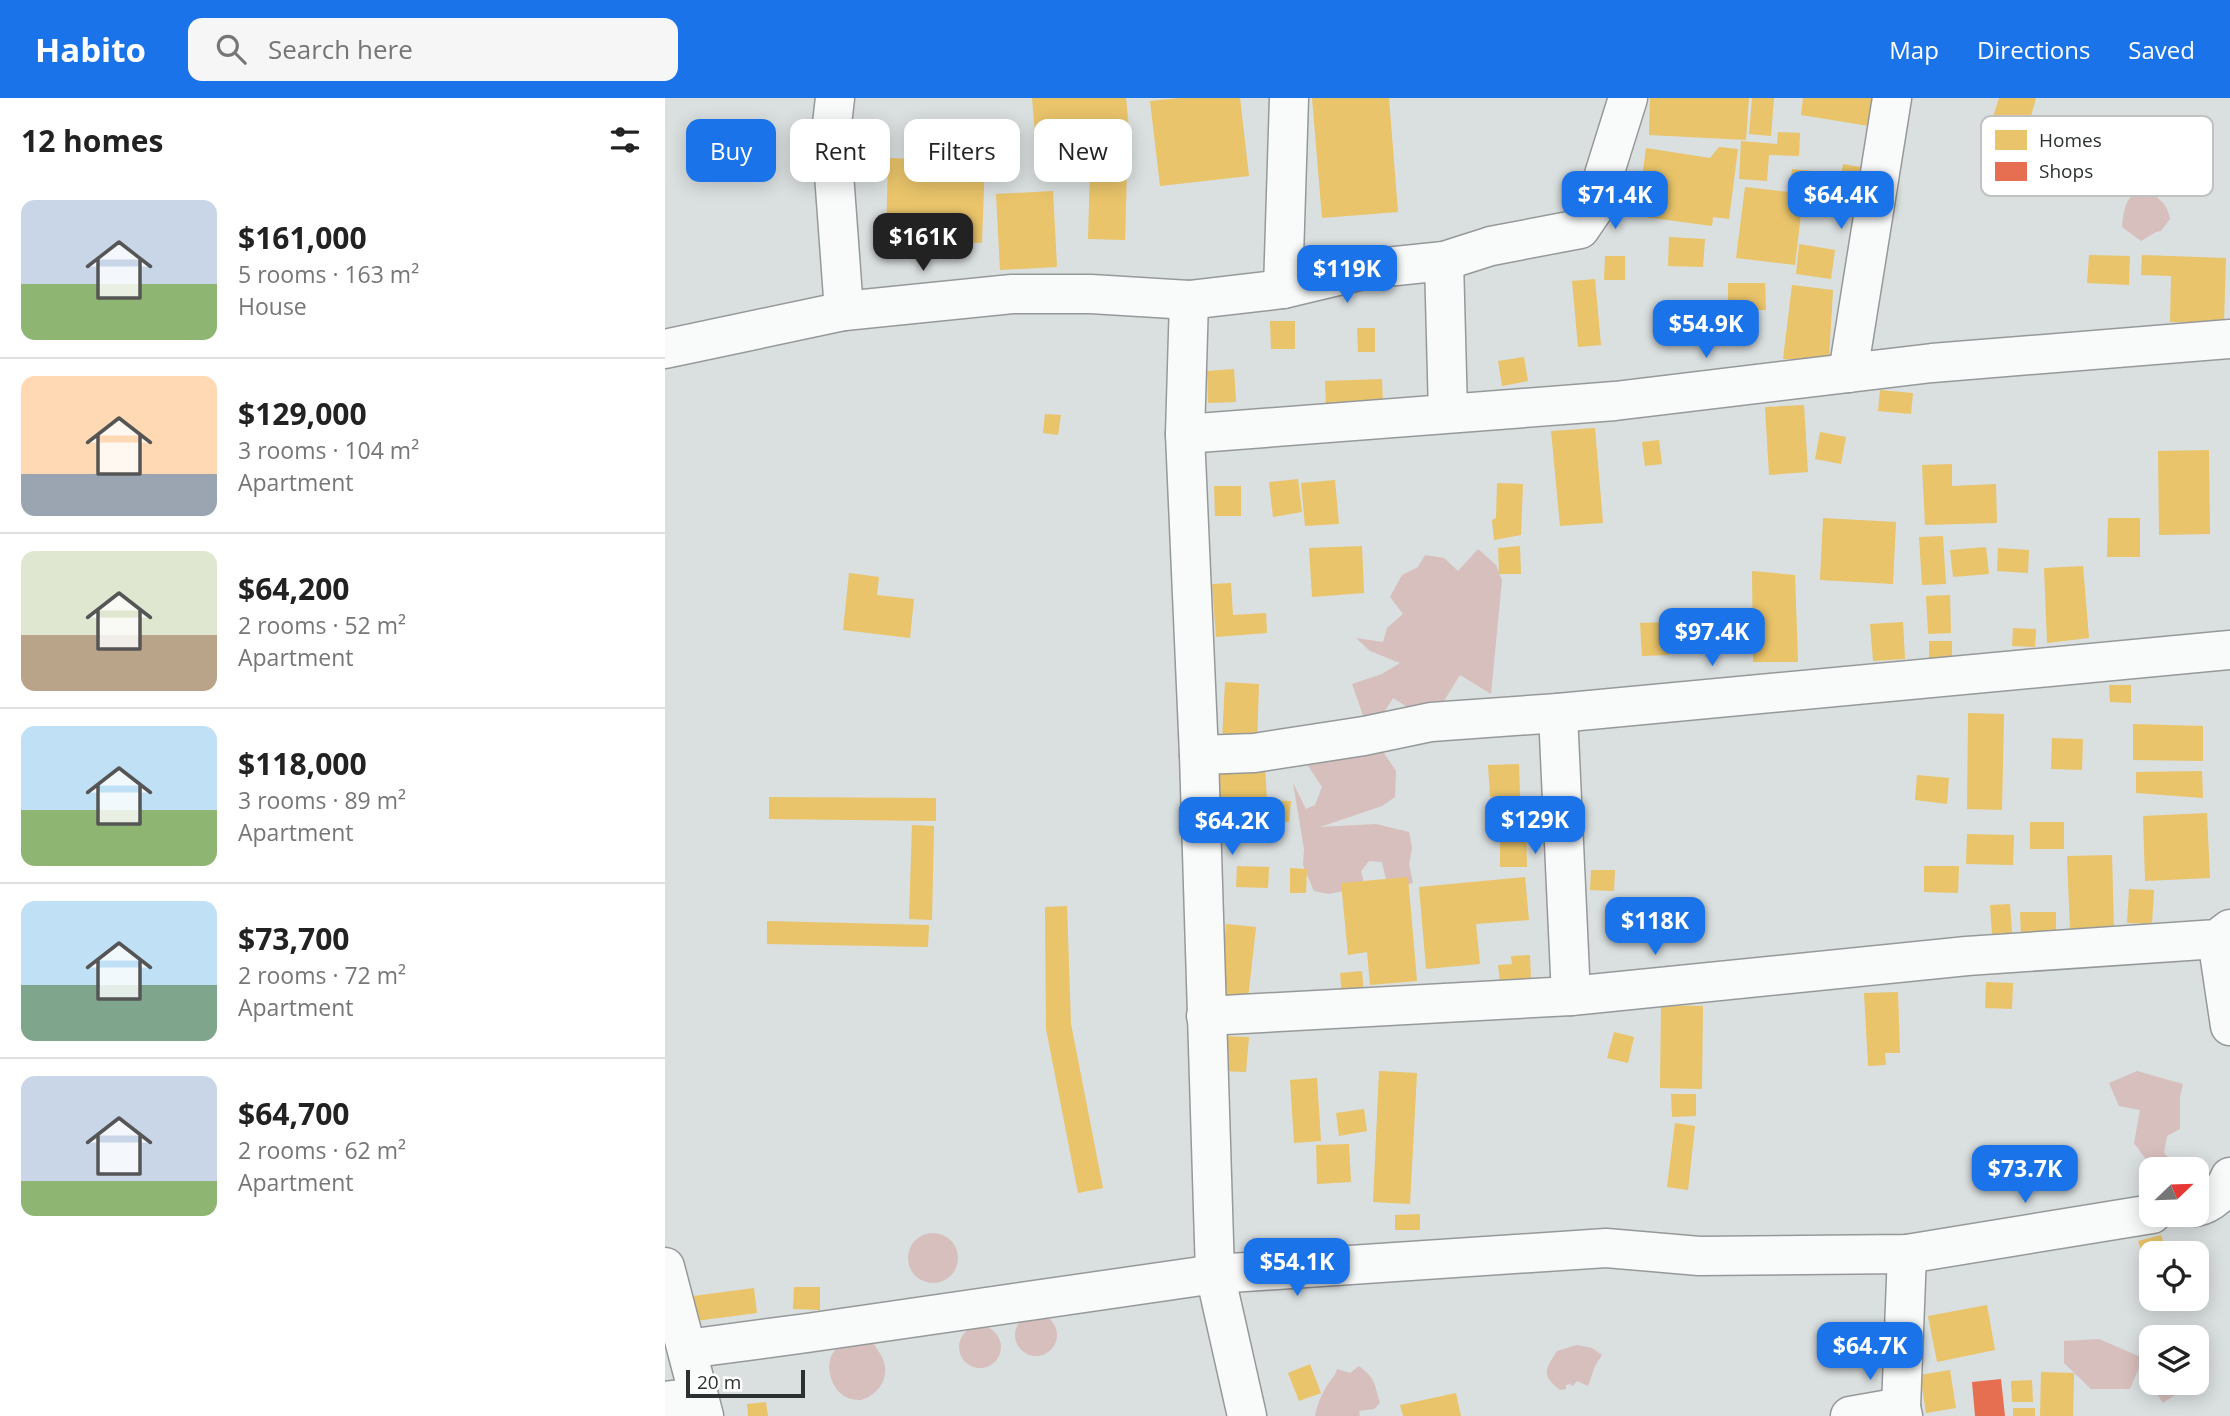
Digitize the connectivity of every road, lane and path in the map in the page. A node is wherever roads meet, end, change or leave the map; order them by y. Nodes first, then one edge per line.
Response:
1 (835, 98) edge
2 (1289, 98) edge
3 (1628, 98) edge
4 (1892, 98) edge
5 (1444, 261) junction
6 (1283, 289) junction
7 (1189, 300) junction
8 (844, 311) junction
9 (2230, 339) edge
10 (665, 349) edge
11 (1848, 373) junction
12 (1448, 413) junction
13 (1185, 434) junction
14 (2230, 650) edge
15 (1558, 713) junction
16 (1199, 755) junction
17 (2223, 934) edge
18 (1571, 996) junction
19 (1206, 1016) junction
20 (2230, 1026) edge
21 (2230, 1177) edge
22 (2209, 1201) edge
23 (2139, 1216) edge
24 (1907, 1254) junction
25 (665, 1267) edge
26 (1215, 1274) junction
27 (687, 1349) junction
28 (689, 1405) edge
29 (1902, 1411) edge
30 (1247, 1416) edge
31 (1850, 1416) edge

1 - 8 street
2 - 6 street
3 - 5 street
4 - 11 street
5 - 6 street
5 - 12 street
6 - 7 street
7 - 8 street
7 - 13 street
8 - 10 street
9 - 11 street
11 - 12 street
12 - 13 street
13 - 16 street
14 - 15 street
15 - 16 street
15 - 18 street
16 - 19 street
17 - 18 street
17 - 20 street
18 - 19 street
19 - 26 street
21 - 22 street
23 - 24 street
24 - 26 street
24 - 29 street
25 - 27 street
26 - 27 street
26 - 30 street
27 - 28 street
29 - 31 street

